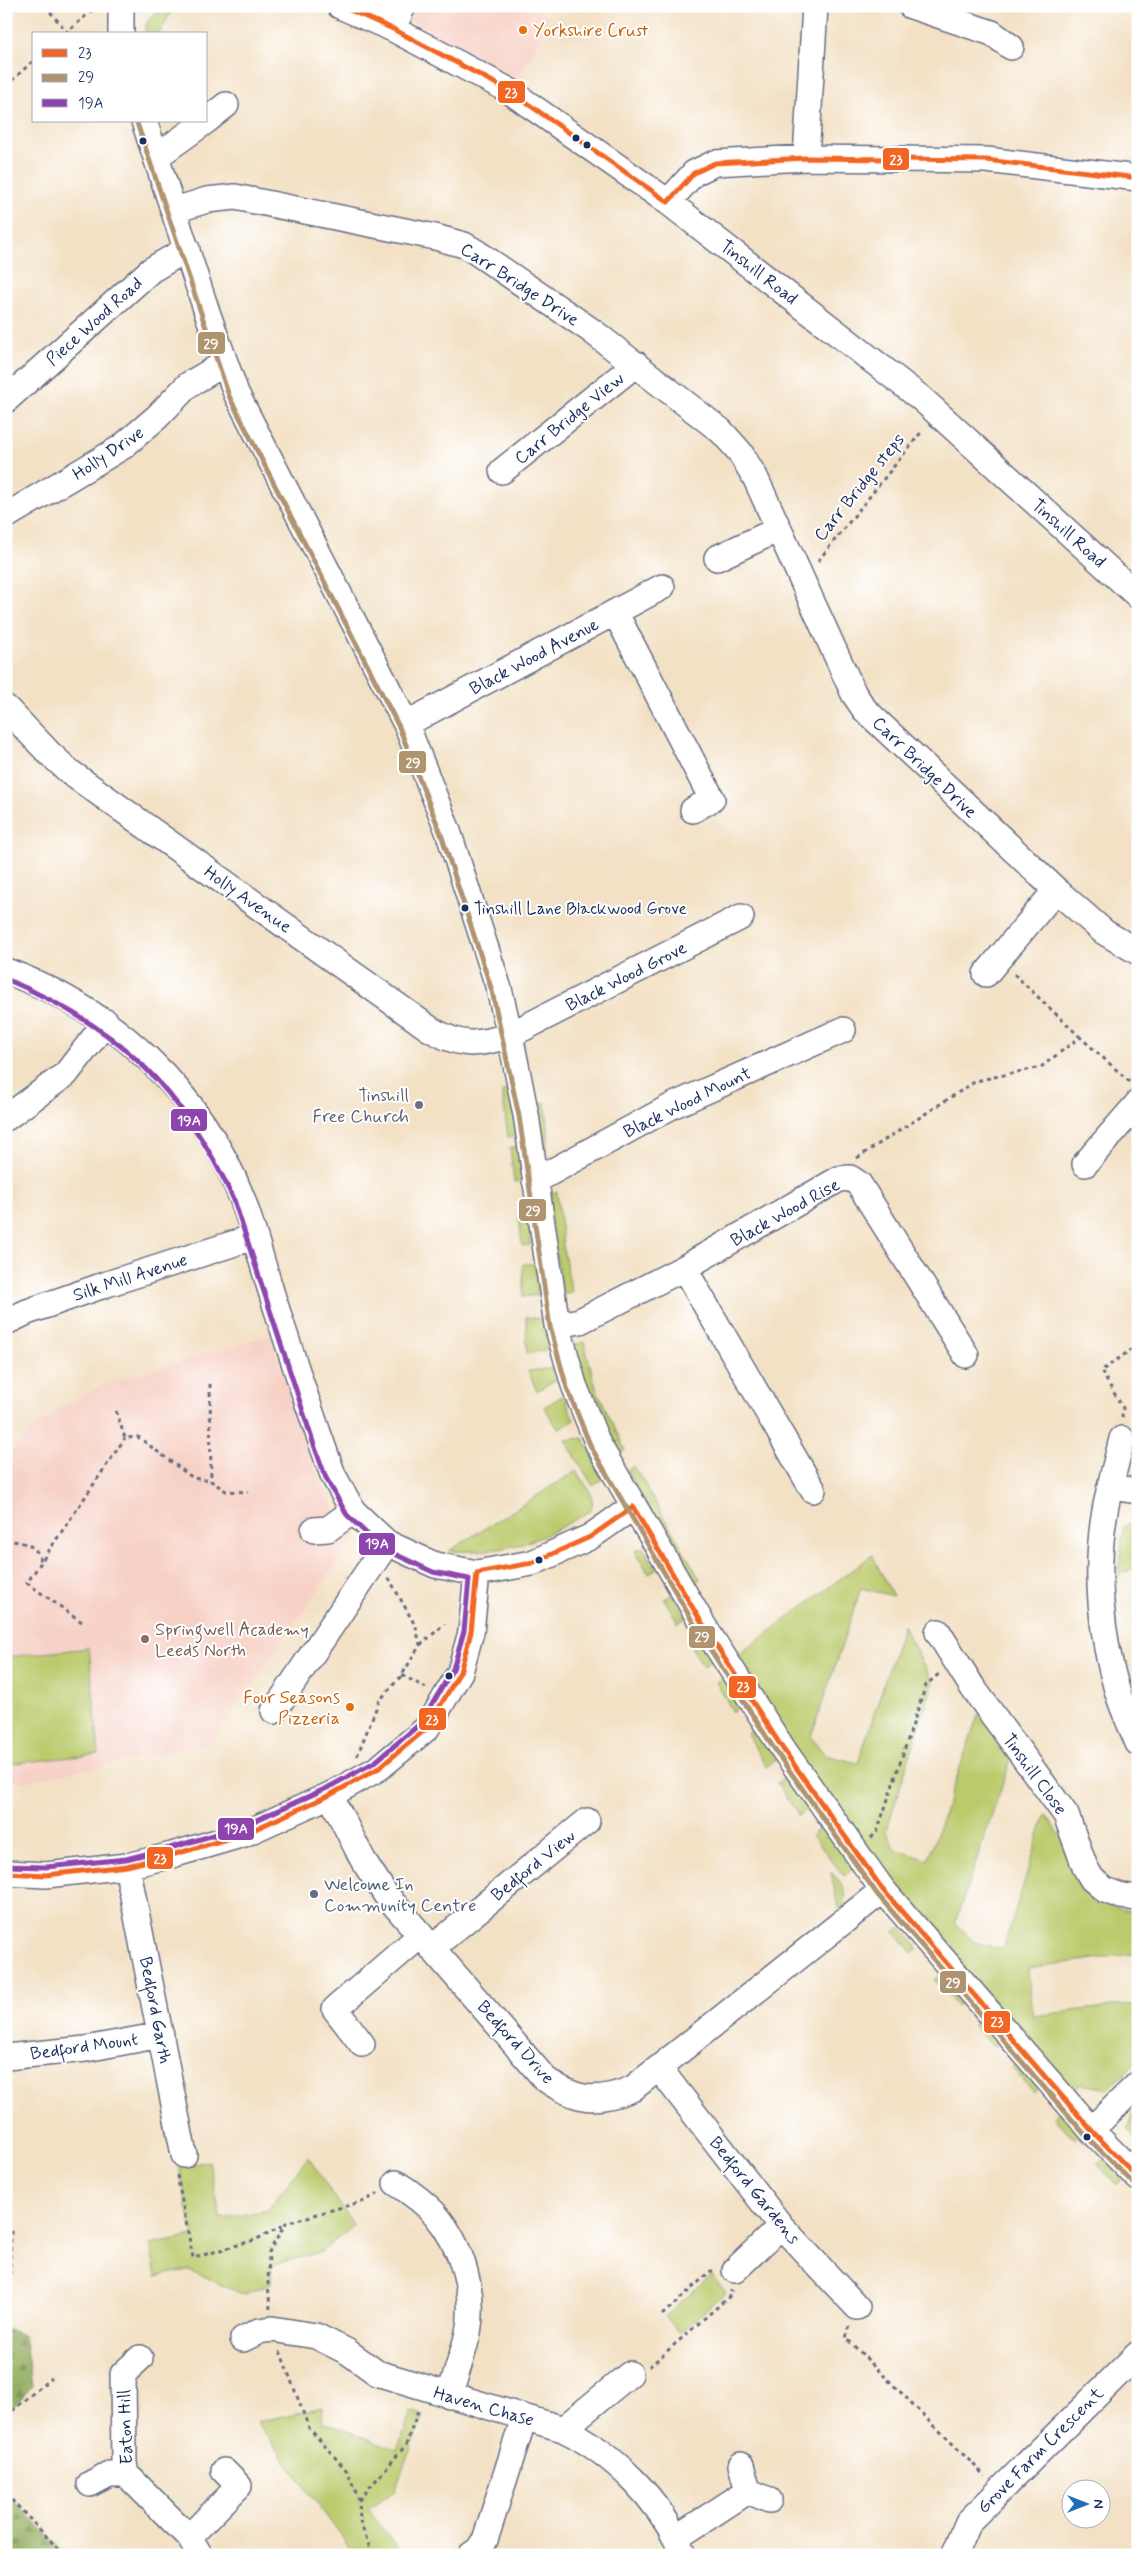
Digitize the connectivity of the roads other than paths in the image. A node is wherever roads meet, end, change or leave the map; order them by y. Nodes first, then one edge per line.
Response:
1 (121, 6) edge
2 (340, 6) edge
3 (815, 6) edge
4 (910, 6) edge
5 (398, 17) edge
6 (121, 32) edge
7 (1011, 47) dead end
8 (226, 105) dead end
9 (208, 119) edge
10 (144, 122) edge
11 (205, 122) edge
12 (156, 157) junction
13 (806, 158) junction
14 (1138, 178) edge
15 (668, 202) junction
16 (175, 210) junction
17 (187, 249) junction
18 (225, 364) junction
19 (636, 364) junction
20 (6, 400) edge
21 (502, 471) dead end
22 (6, 516) edge
23 (779, 529) junction
24 (717, 558) dead end
25 (662, 587) dead end
26 (1138, 596) edge
27 (615, 612) junction
28 (6, 708) edge
29 (406, 724) junction
30 (693, 810) dead end
31 (1056, 890) junction
32 (741, 917) dead end
33 (1138, 952) edge
34 (992, 966) road end
35 (6, 971) edge
36 (106, 1022) junction
37 (843, 1030) dead end
38 (510, 1035) junction
39 (1138, 1103) edge
40 (6, 1118) edge
41 (1085, 1164) dead end
42 (535, 1181) junction
43 (254, 1237) junction
44 (684, 1268) junction
45 (6, 1322) edge
46 (557, 1325) junction
47 (966, 1355) dead end
48 (1122, 1439) road end
49 (1110, 1487) junction
50 (814, 1490) dead end
51 (1138, 1491) edge
52 (633, 1507) junction
53 (353, 1511) junction
54 (314, 1530) dead end
55 (383, 1549) junction
56 (477, 1573) junction
57 (938, 1632) dead end
58 (274, 1710) dead end
59 (1138, 1743) edge
60 (330, 1795) junction
61 (587, 1821) dead end
62 (127, 1866) junction
63 (6, 1873) edge
64 (883, 1890) junction
65 (1138, 1898) edge
66 (426, 1941) junction
67 (161, 2035) junction
68 (362, 2044) dead end
69 (6, 2056) edge
70 (659, 2068) junction
71 (1138, 2084) edge
72 (1091, 2130) junction
73 (184, 2155) road end
74 (1138, 2178) edge
75 (396, 2183) dead end
76 (781, 2226) junction
77 (735, 2270) road end
78 (856, 2307) road end
79 (243, 2339) dead end
80 (1138, 2354) edge
81 (140, 2358) dead end
82 (641, 2370) road end
83 (449, 2396) junction
84 (524, 2418) junction
85 (563, 2429) junction
86 (741, 2465) dead end
87 (224, 2470) dead end
88 (126, 2474) junction
89 (90, 2484) dead end
90 (195, 2546) edge
91 (679, 2546) edge
92 (471, 2555) edge
93 (954, 2555) edge

1 - 6 street
2 - 5 street, Tinshill Road
3 - 13 street
4 - 7 street
5 - 15 street, Tinshill Road
8 - 9 street
10 - 12 street
11 - 12 street
12 - 16 street
13 - 14 street
13 - 15 street
15 - 26 street, Tinshill Road
16 - 17 street
16 - 19 street, Carr Bridge Drive
17 - 18 street
17 - 20 street, Piece Wood Road
18 - 22 street, Holly Drive
18 - 29 street
19 - 21 street, Carr Bridge View
19 - 23 street, Carr Bridge Drive
23 - 24 street
23 - 31 street, Carr Bridge Drive
25 - 27 street, Black Wood Avenue
27 - 29 street, Black Wood Avenue
27 - 30 street
28 - 38 street, Holly Avenue
29 - 38 street
31 - 33 street, Carr Bridge Drive
31 - 34 street
32 - 38 street, Black Wood Grove
35 - 36 street
36 - 40 street
36 - 43 street
37 - 42 street, Black Wood Mount
38 - 42 street
39 - 41 street
42 - 46 street
43 - 45 street, Silk Mill Avenue
43 - 53 street
44 - 46 street, Black Wood Rise
44 - 47 street, Black Wood Rise
44 - 50 street
46 - 52 street
48 - 49 street
49 - 51 street
49 - 59 street
52 - 56 street
52 - 64 street
53 - 54 street
53 - 55 street
55 - 56 street
55 - 58 street
56 - 60 street
57 - 65 street, Tinshill Close
60 - 62 street
60 - 66 street, Bedford Drive
61 - 66 street, Bedford View
62 - 63 street
62 - 67 street, Bedford Garth
64 - 70 street, Bedford Drive
64 - 72 street
66 - 68 street, Bedford View
66 - 70 street, Bedford Drive
67 - 69 street, Bedford Mount
67 - 73 street, Bedford Garth
70 - 76 street, Bedford Gardens
71 - 72 street
72 - 74 street
75 - 83 street
76 - 77 street
76 - 78 street, Bedford Gardens
79 - 83 street, Haven Chase
80 - 93 street, Grove Farm Crescent
81 - 88 street, Eaton Hill
82 - 85 street
83 - 84 street, Haven Chase
84 - 85 street, Haven Chase
84 - 92 street
85 - 91 street, Haven Chase
86 - 91 street
87 - 90 street, Eaton Hill
88 - 89 street, Eaton Hill
88 - 90 street, Eaton Hill

